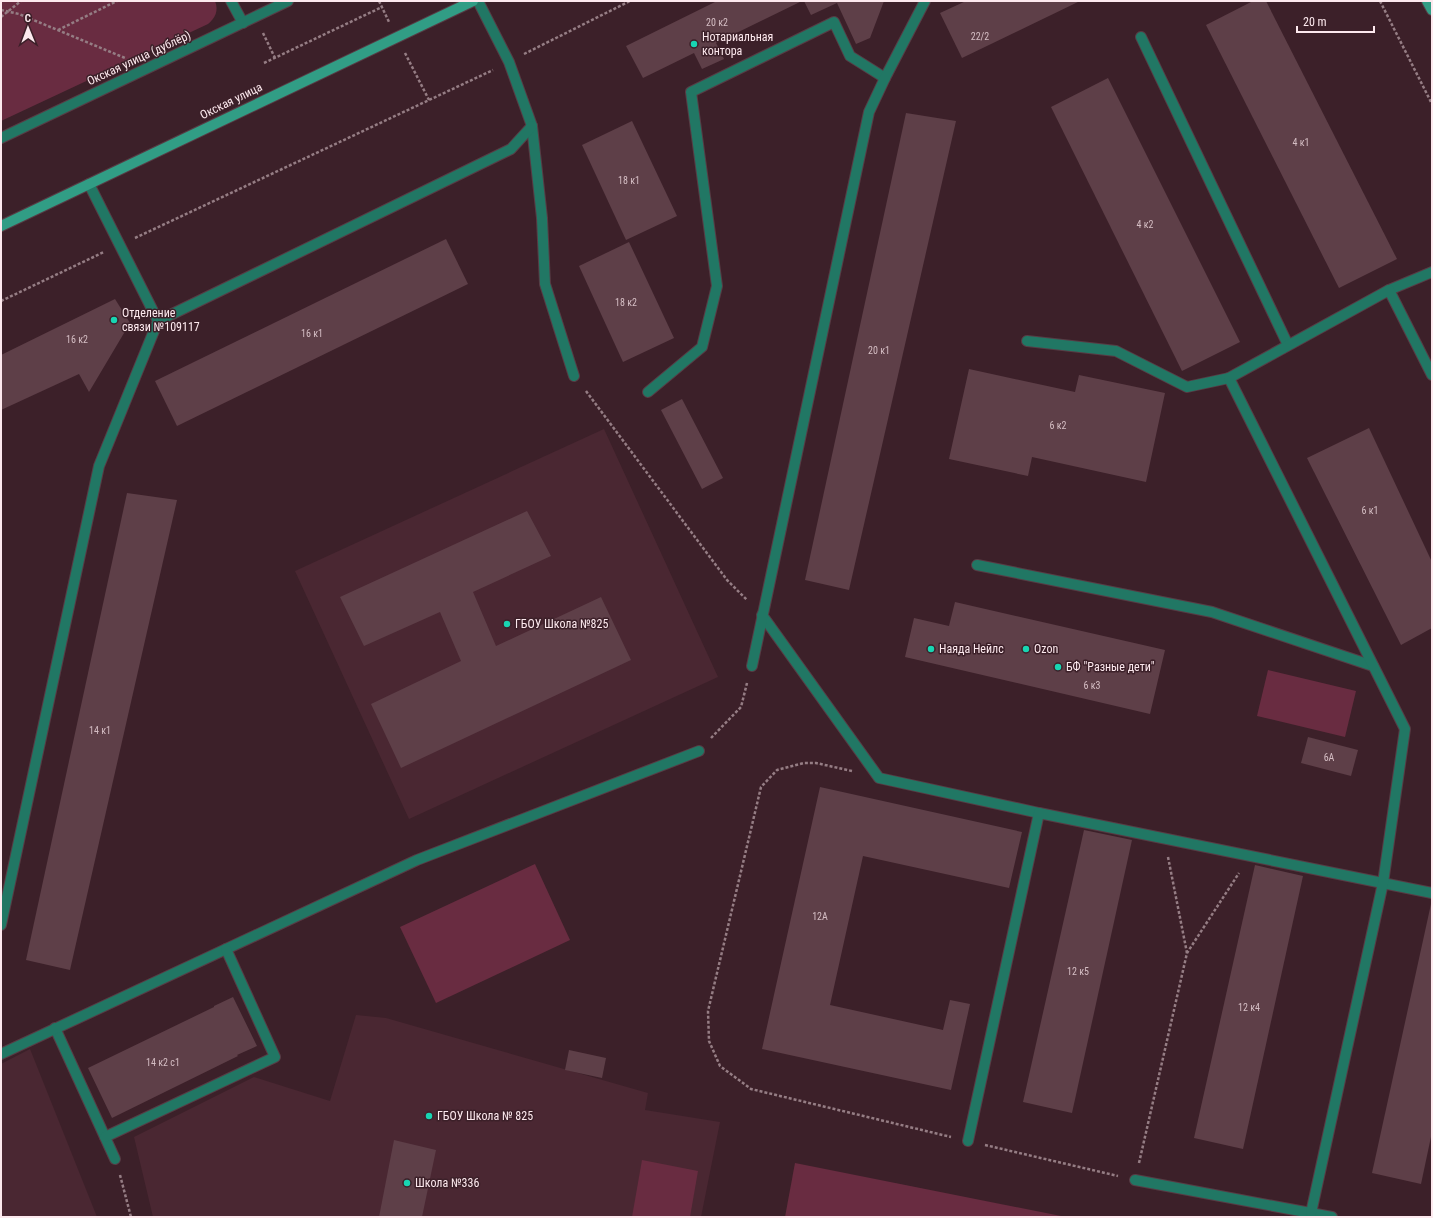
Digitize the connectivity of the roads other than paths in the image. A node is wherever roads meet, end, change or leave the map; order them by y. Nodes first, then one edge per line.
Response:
1 (231, 1) edge
2 (288, 1) edge
3 (474, 1) edge
4 (478, 1) edge
5 (926, 1) edge
6 (1428, 1) edge
7 (1432, 10) edge
8 (243, 23) junction
9 (1141, 37) dead end
10 (885, 78) junction
11 (532, 126) junction
12 (1, 138) edge
13 (89, 184) junction
14 (1, 226) edge
15 (1432, 272) edge
16 (1389, 290) junction
17 (158, 320) junction
18 (1027, 341) dead end
19 (1288, 345) junction
20 (1432, 375) edge
21 (574, 376) road end
22 (1229, 378) junction
23 (648, 392) dead end
24 (977, 565) dead end
25 (762, 615) junction
26 (752, 666) road end
27 (1373, 666) junction
28 (698, 751) road end
29 (1039, 813) junction
30 (1384, 883) junction
31 (1432, 893) edge
32 (1, 925) edge
33 (226, 949) junction
34 (55, 1028) junction
35 (1, 1054) edge
36 (105, 1136) junction
37 (968, 1141) road end
38 (116, 1159) road end
39 (1135, 1180) road end
40 (1311, 1213) junction
41 (1332, 1217) edge

1 - 8 street
2 - 8 street, Окская улица (дублёр)
3 - 13 main road, Окская улица
4 - 11 street
5 - 10 street
6 - 7 main road
8 - 12 street, Окская улица (дублёр)
9 - 19 street
10 - 23 street
10 - 25 street
11 - 17 street
11 - 21 street
13 - 14 main road, Окская улица
13 - 17 street
15 - 16 street
16 - 19 street
16 - 20 street
17 - 32 street
18 - 22 street
19 - 22 street
22 - 27 street
24 - 27 street
25 - 26 street
25 - 29 street
27 - 30 street
28 - 33 street
29 - 30 street
29 - 37 street
30 - 31 street
30 - 40 street
33 - 34 street
33 - 36 street
34 - 35 street
34 - 36 street
36 - 38 street
39 - 40 street
40 - 41 street

